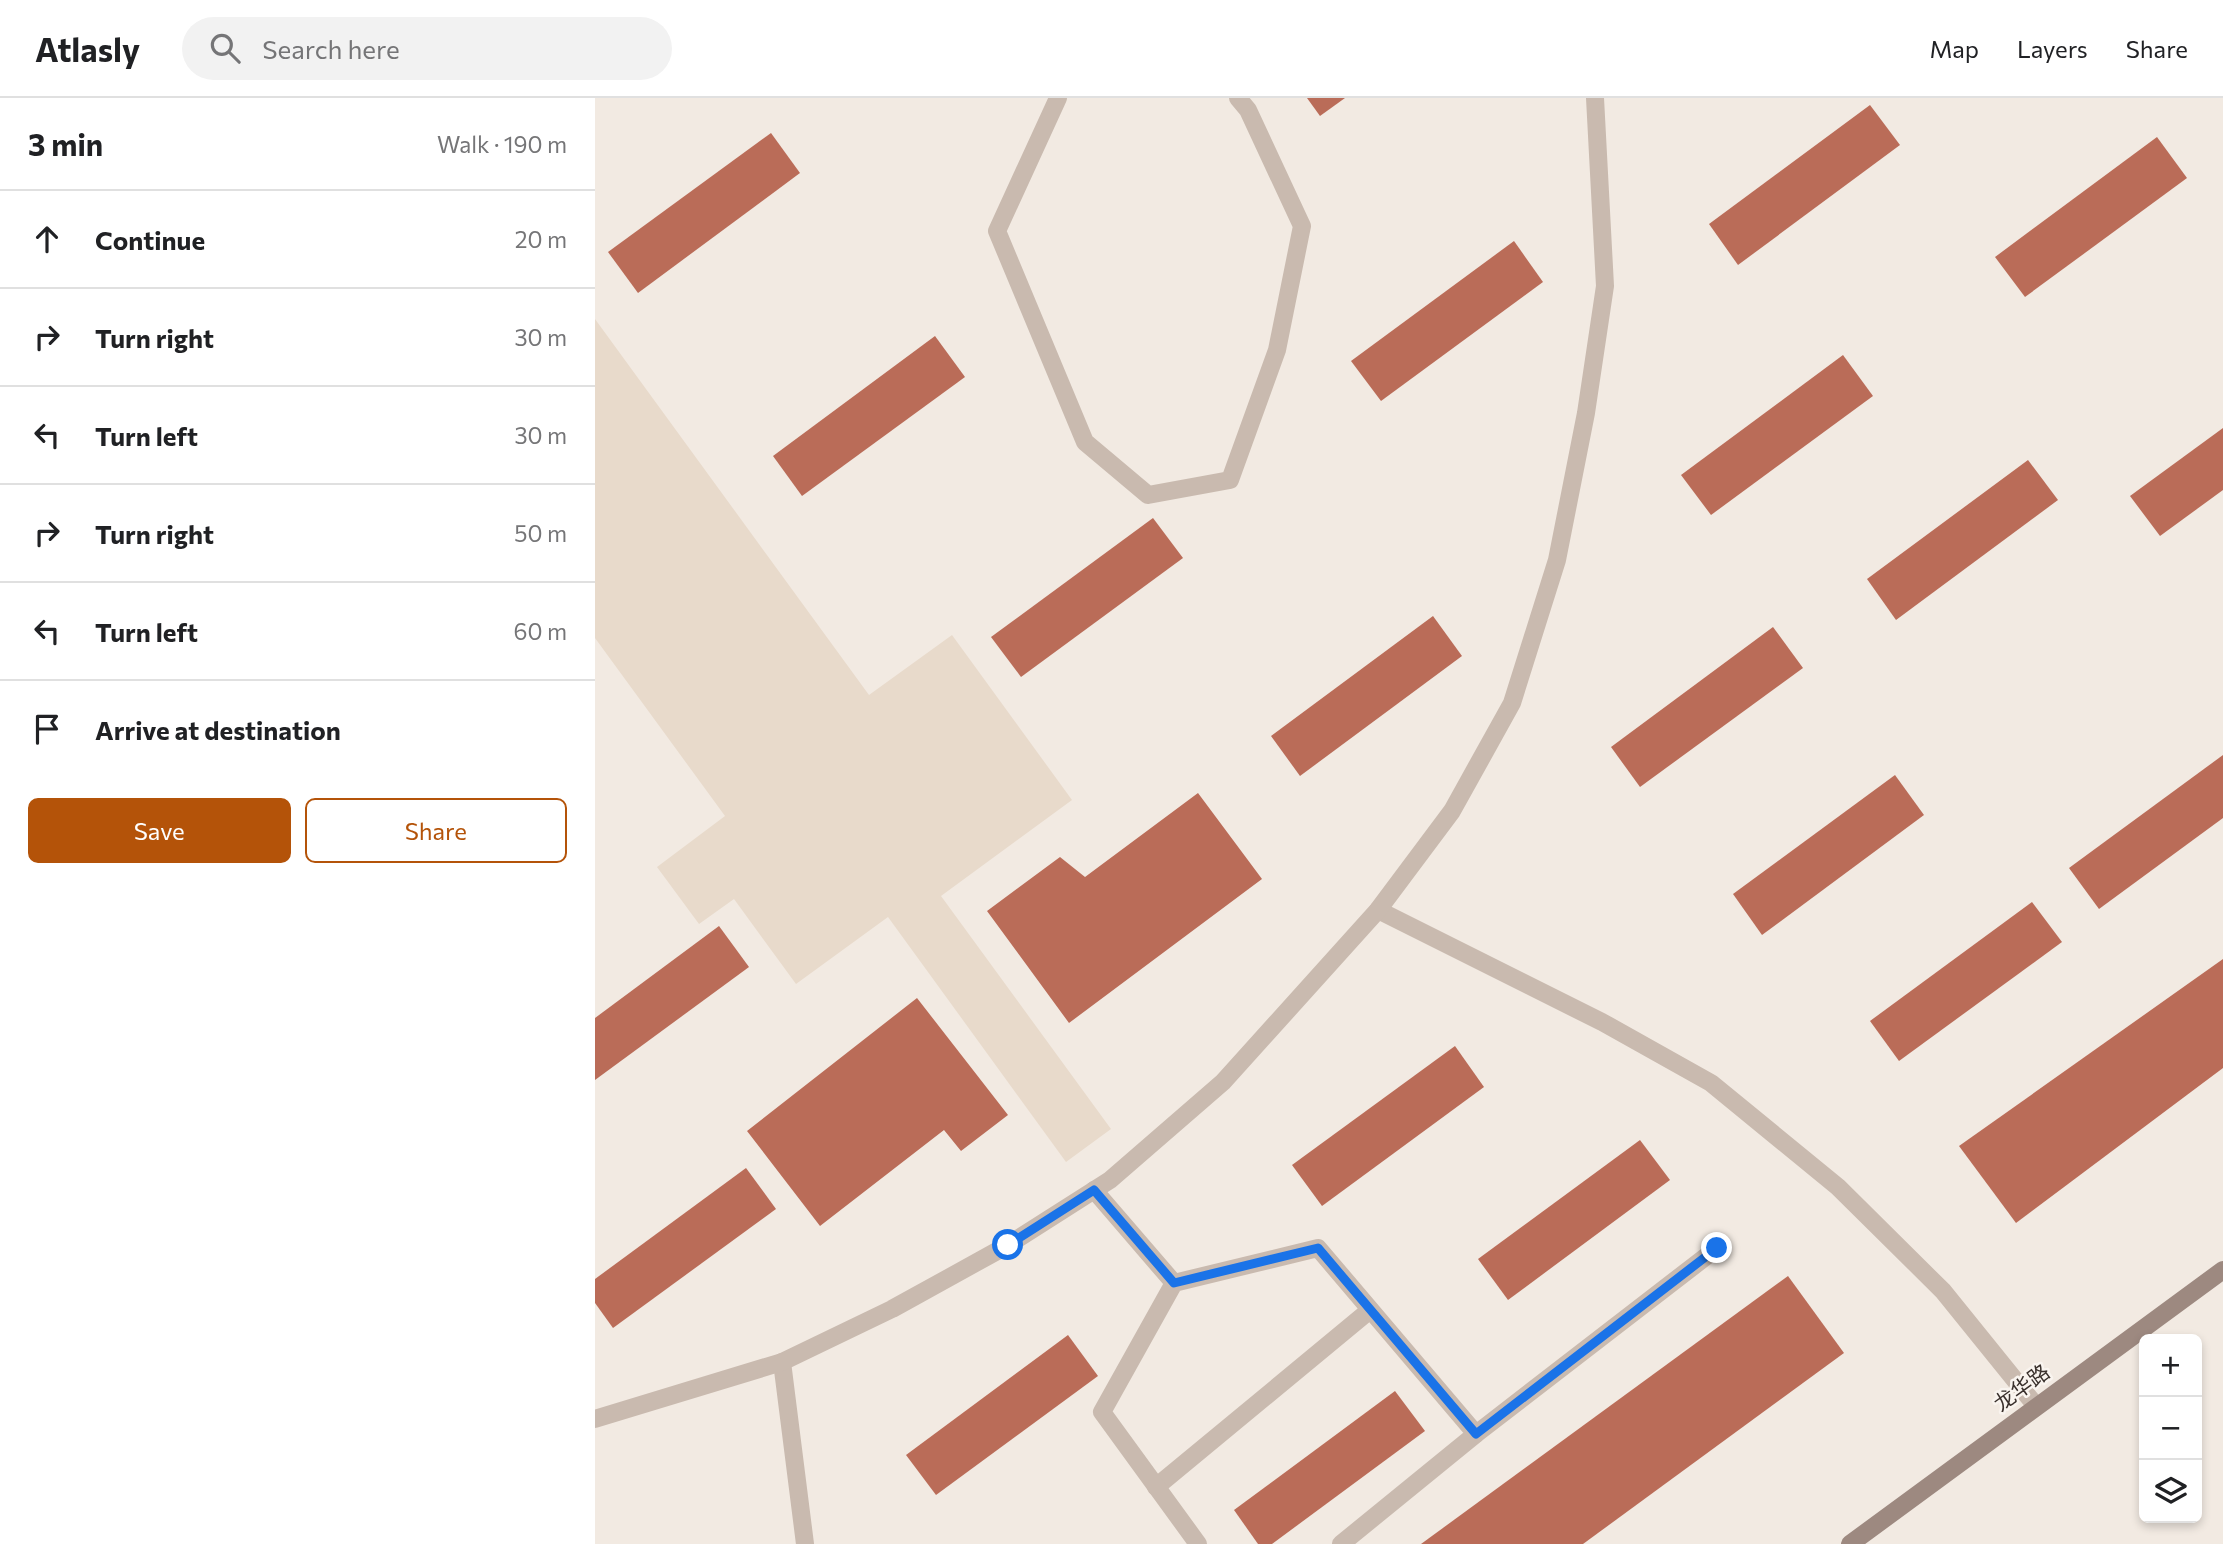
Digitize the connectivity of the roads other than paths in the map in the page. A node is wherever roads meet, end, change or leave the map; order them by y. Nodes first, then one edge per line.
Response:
1 (1058, 98) edge
2 (1238, 98) edge
3 (1595, 98) edge
4 (1378, 910) junction
5 (1094, 1190) junction
6 (1717, 1248) dead end
7 (2223, 1270) edge
8 (1174, 1283) junction
9 (1370, 1310) junction
10 (782, 1362) junction
11 (2036, 1406) junction
12 (595, 1419) edge
13 (1476, 1434) junction
14 (1156, 1487) junction
15 (805, 1544) edge
16 (1198, 1544) edge
17 (1341, 1544) edge
18 (1850, 1544) edge

1 - 2 street
3 - 4 street
4 - 5 street
4 - 11 street
5 - 8 street
5 - 10 street
6 - 13 street
7 - 11 main road, 龙华路
8 - 9 street
8 - 14 street
9 - 13 street
9 - 14 street
10 - 12 street
10 - 15 street
11 - 18 main road, 龙华路
13 - 17 street
14 - 16 street

